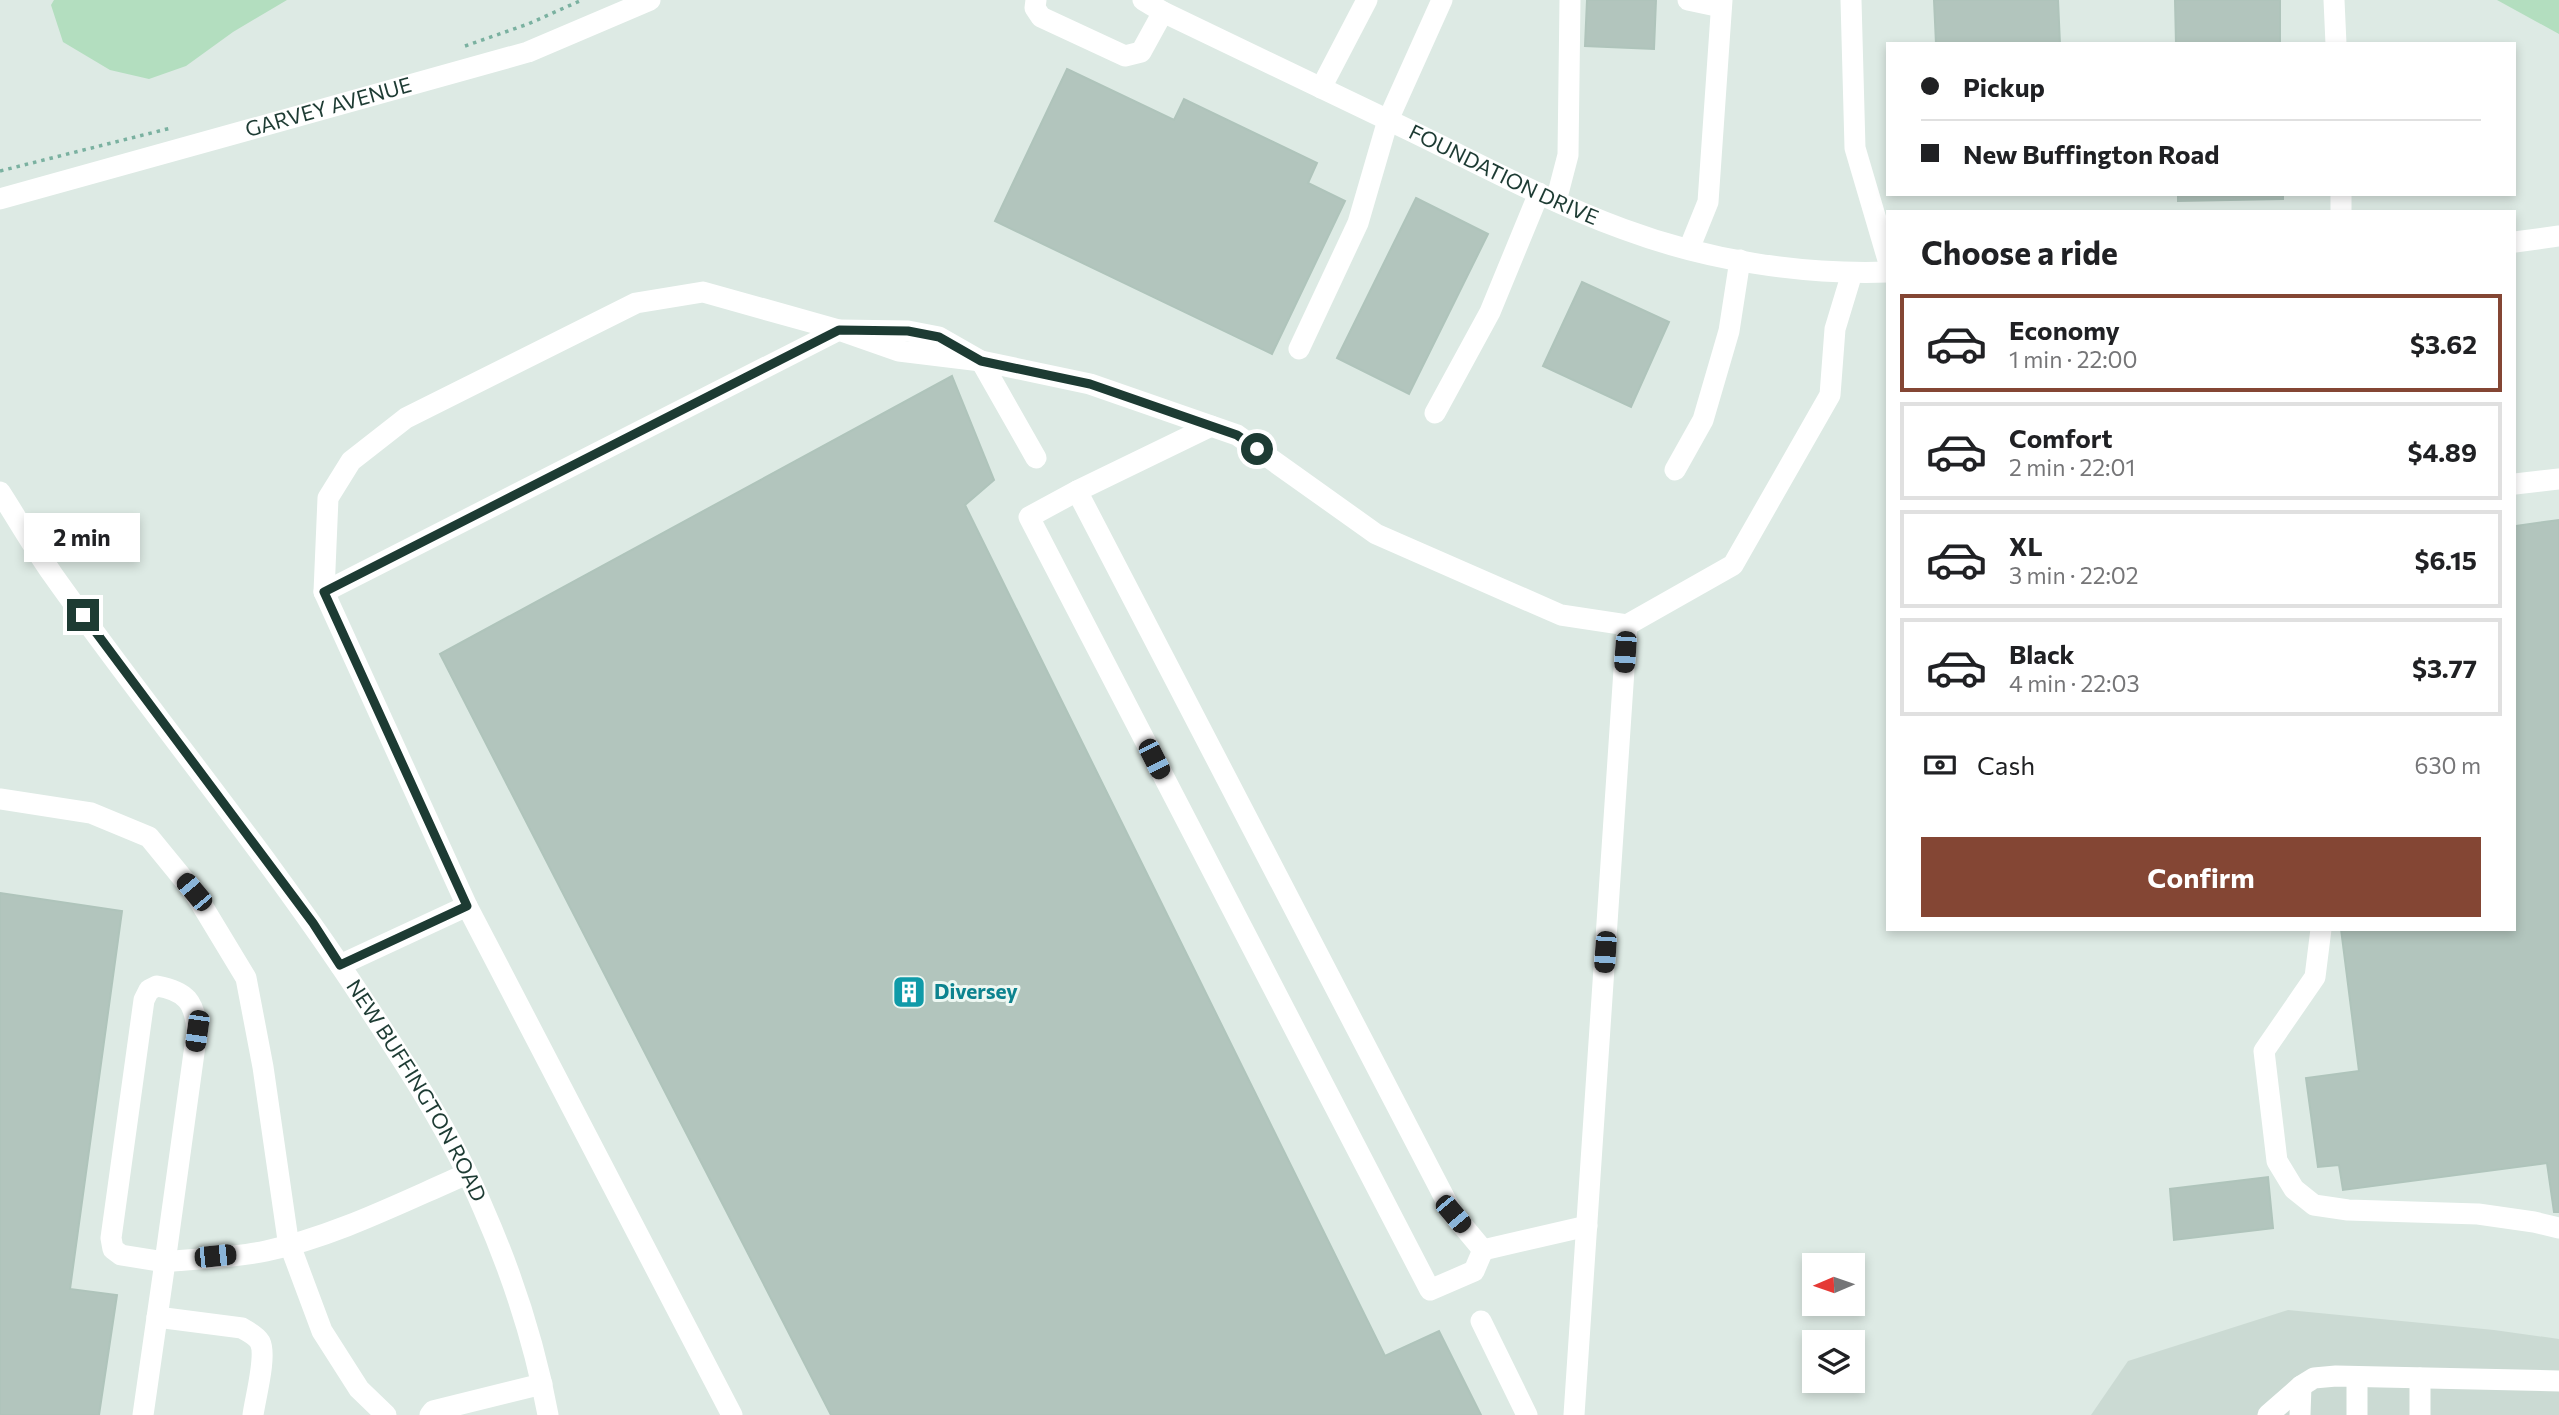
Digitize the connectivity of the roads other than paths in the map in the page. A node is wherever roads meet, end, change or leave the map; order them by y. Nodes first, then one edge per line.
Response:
1 (650, 0) edge
2 (1037, 0) edge
3 (1143, 0) edge
4 (1367, 0) edge
5 (1442, 0) edge
6 (1570, 0) edge
7 (1689, 0) edge
8 (1851, 0) edge
9 (2334, 0) edge
10 (1721, 3) edge
11 (1163, 12) junction
12 (2336, 42) edge
13 (1321, 88) junction
14 (1388, 120) junction
15 (1547, 197) junction
16 (0, 199) edge
17 (2559, 236) edge
18 (2516, 242) edge
19 (1689, 249) junction
20 (1886, 253) edge
21 (1740, 260) junction
22 (1886, 272) edge
23 (1852, 273) junction
24 (839, 330) junction
25 (1299, 349) dead end
26 (981, 361) junction
27 (1435, 413) dead end
28 (1211, 426) junction
29 (1036, 458) dead end
30 (1675, 470) dead end
31 (2559, 479) edge
32 (2516, 484) edge
33 (1077, 491) junction
34 (0, 492) edge
35 (324, 592) junction
36 (1627, 625) junction
37 (0, 799) edge
38 (467, 906) junction
39 (2321, 931) edge
40 (340, 965) junction
41 (467, 1174) junction
42 (1587, 1226) junction
43 (2559, 1228) edge
44 (290, 1244) junction
45 (1483, 1250) junction
46 (165, 1262) junction
47 (157, 1317) junction
48 (1481, 1321) dead end
49 (2357, 1377) junction
50 (2420, 1378) junction
51 (2559, 1381) edge
52 (542, 1384) junction
53 (2301, 1386) junction
54 (144, 1415) edge
55 (253, 1415) edge
56 (386, 1415) edge
57 (430, 1415) edge
58 (548, 1415) edge
59 (732, 1415) edge
60 (1527, 1415) edge
61 (1574, 1415) edge
62 (2268, 1415) edge
63 (2300, 1415) edge
64 (2357, 1415) edge
65 (2420, 1415) edge

1 - 16 street, GARVEY AVENUE
2 - 11 street
3 - 11 street, FOUNDATION DRIVE
4 - 13 street
5 - 14 street
6 - 15 street
7 - 10 street
8 - 20 street
9 - 12 street
10 - 19 street
11 - 13 street, FOUNDATION DRIVE
13 - 14 street, FOUNDATION DRIVE
14 - 15 street, FOUNDATION DRIVE
14 - 25 street
15 - 19 street, FOUNDATION DRIVE
15 - 27 street
17 - 18 street
19 - 21 street, FOUNDATION DRIVE
21 - 23 street, FOUNDATION DRIVE
21 - 30 street
22 - 23 street, FOUNDATION DRIVE
23 - 36 street
24 - 26 street
24 - 35 street
24 - 35 street
26 - 28 street
26 - 29 street
28 - 33 street
28 - 36 street
31 - 32 street
33 - 45 street
33 - 45 street
34 - 40 street, NEW BUFFINGTON ROAD
35 - 38 street
36 - 42 street
37 - 44 street
38 - 40 street
38 - 59 street
39 - 43 street
40 - 41 street, NEW BUFFINGTON ROAD
41 - 44 street
41 - 52 street, NEW BUFFINGTON ROAD
42 - 45 street
42 - 61 street
44 - 46 street
44 - 56 street
46 - 46 street
46 - 47 street
47 - 54 street
47 - 55 street
48 - 60 street
49 - 50 street
49 - 53 street
49 - 64 street
50 - 51 street
50 - 65 street
52 - 57 street
52 - 58 street, NEW BUFFINGTON ROAD
53 - 62 street
53 - 63 street

